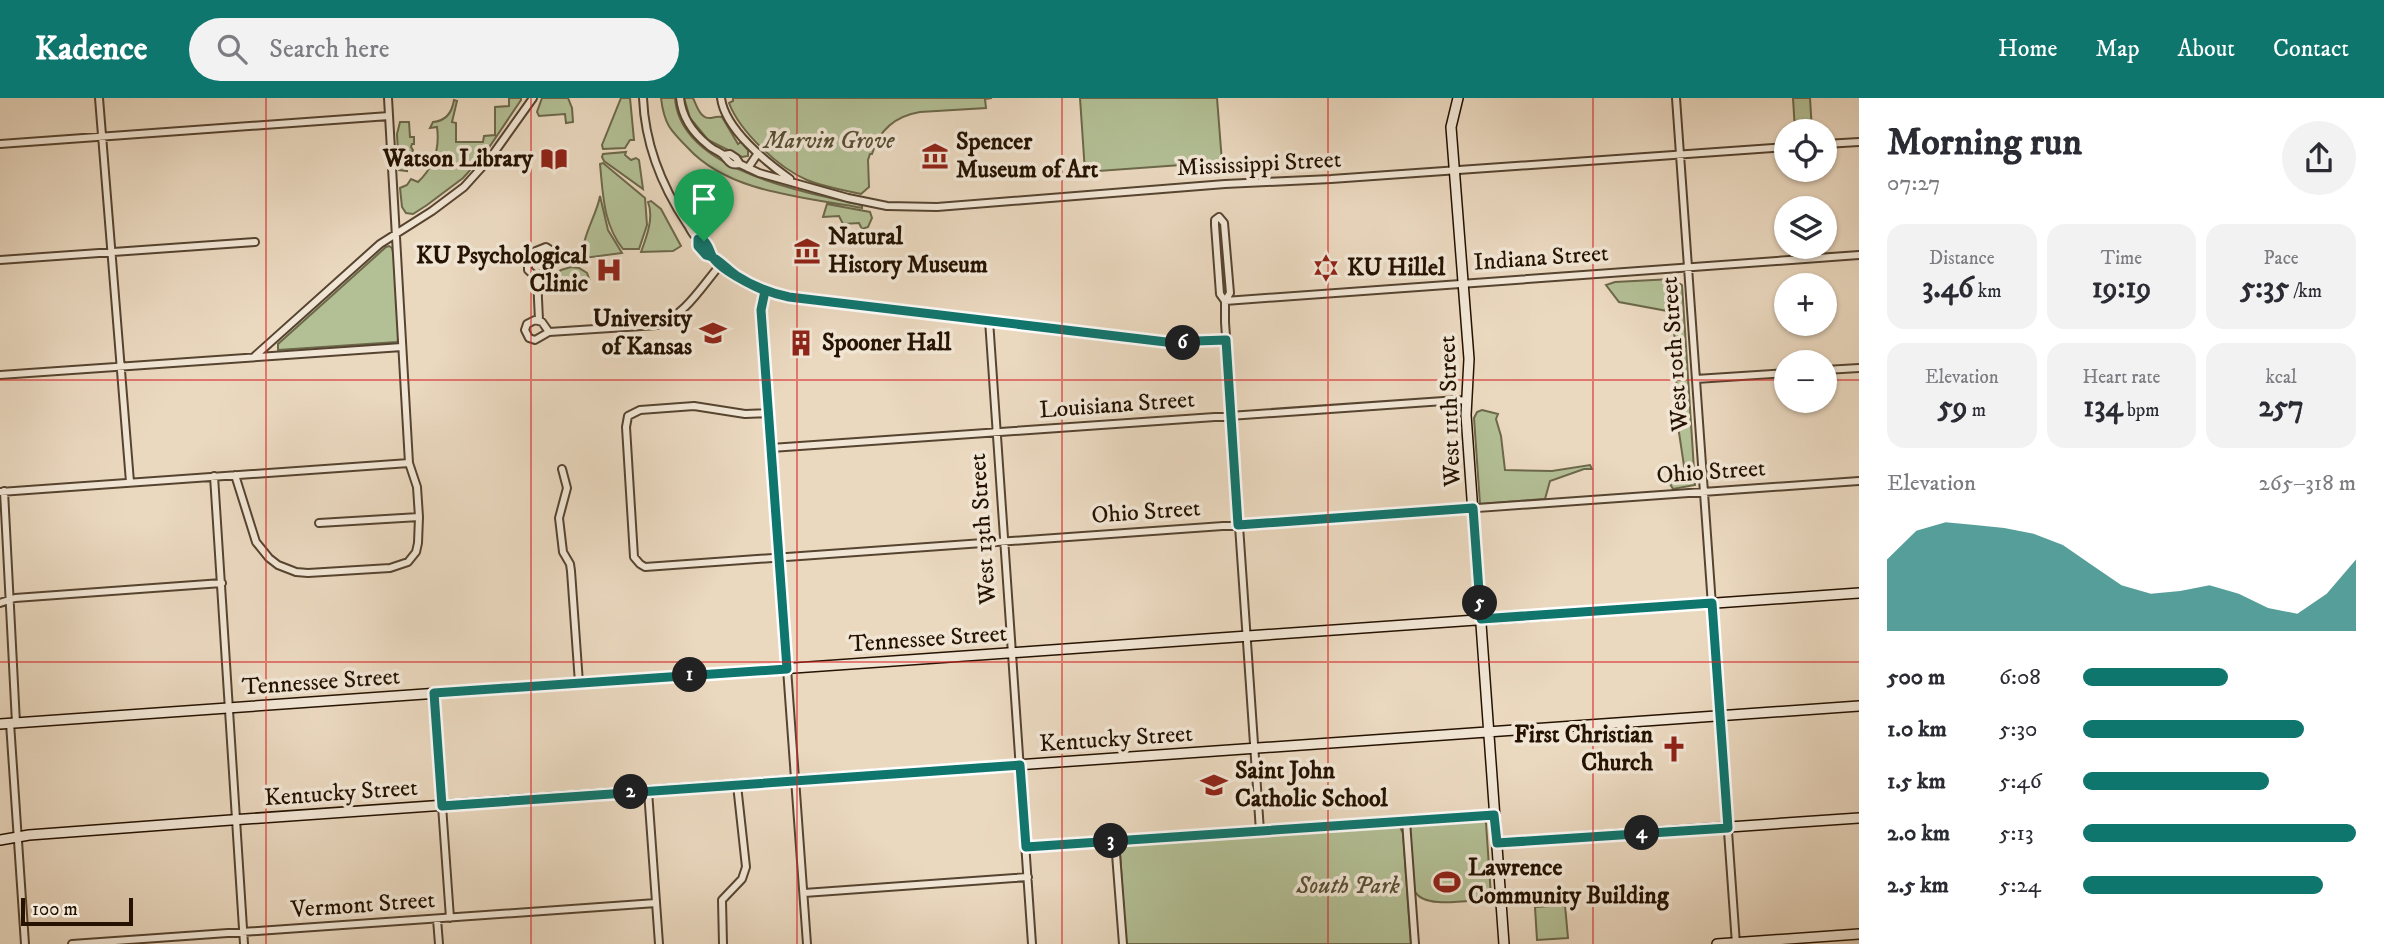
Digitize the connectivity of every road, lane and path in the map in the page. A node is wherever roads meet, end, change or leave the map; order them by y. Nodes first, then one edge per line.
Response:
1 (99, 98) edge
2 (388, 98) edge
3 (533, 98) edge
4 (643, 98) edge
5 (680, 98) edge
6 (721, 98) edge
7 (1458, 98) edge
8 (1676, 98) edge
9 (389, 116) junction
10 (102, 137) junction
11 (1859, 142) edge
12 (1837, 143) edge
13 (0, 144) edge
14 (1774, 148) edge
15 (758, 153) junction
16 (1680, 155) junction
17 (748, 168) junction
18 (1454, 170) junction
19 (795, 183) junction
20 (397, 232) junction
21 (255, 242) dead end
22 (111, 252) junction
23 (1859, 255) edge
24 (0, 260) edge
25 (722, 264) junction
26 (1688, 267) junction
27 (537, 278) junction
28 (1464, 283) junction
29 (765, 291) junction
30 (1226, 300) junction
31 (539, 320) junction
32 (989, 320) junction
33 (549, 332) junction
34 (1226, 340) junction
35 (402, 347) junction
36 (253, 357) junction
37 (121, 367) junction
38 (1859, 368) edge
39 (1837, 369) edge
40 (1774, 374) edge
41 (0, 375) edge
42 (1696, 379) junction
43 (1467, 401) junction
44 (768, 413) junction
45 (1231, 416) junction
46 (996, 433) junction
47 (771, 448) junction
48 (409, 463) junction
49 (562, 469) dead end
50 (235, 475) junction
51 (214, 477) junction
52 (1859, 481) edge
53 (130, 482) junction
54 (2, 492) edge
55 (1704, 492) junction
56 (1473, 508) junction
57 (419, 517) junction
58 (319, 523) dead end
59 (1238, 525) junction
60 (1004, 541) junction
61 (778, 557) junction
62 (222, 583) junction
63 (1859, 593) edge
64 (10, 601) junction
65 (0, 603) edge
66 (1712, 603) junction
67 (1481, 619) junction
68 (1246, 636) junction
69 (1011, 653) junction
70 (787, 669) junction
71 (579, 683) junction
72 (434, 693) junction
73 (1859, 706) edge
74 (230, 708) junction
75 (1720, 715) junction
76 (9, 723) edge
77 (1489, 732) junction
78 (1254, 748) junction
79 (1020, 765) junction
80 (796, 780) junction
81 (737, 785) junction
82 (648, 791) junction
83 (442, 806) junction
84 (1494, 815) junction
85 (1859, 818) edge
86 (236, 820) junction
87 (1406, 821) junction
88 (1728, 828) junction
89 (1260, 831) junction
90 (18, 837) junction
91 (0, 840) edge
92 (1115, 841) junction
93 (1497, 843) junction
94 (1026, 847) junction
95 (1028, 877) junction
96 (804, 893) junction
97 (656, 904) junction
98 (450, 918) junction
99 (437, 919) junction
100 (244, 932) junction
101 (1859, 934) edge
102 (1736, 943) edge
103 (25, 944) edge
104 (72, 944) edge
105 (244, 944) edge
106 (439, 944) edge
107 (659, 944) edge
108 (723, 944) edge
109 (807, 944) edge
110 (1032, 944) edge
111 (1123, 944) edge
112 (1415, 944) edge
113 (1504, 944) edge
114 (1717, 944) edge

1 - 10 street
2 - 9 street
3 - 20 street
4 - 25 street
5 - 17 street, Mississippi Street
6 - 15 street
7 - 18 main road, West 11th Street
8 - 16 street, West 10th Street
9 - 10 street
9 - 20 street
10 - 13 street
10 - 22 street
11 - 12 street
14 - 16 street, Mississippi Street
15 - 17 street
15 - 19 street
16 - 18 street, Mississippi Street
16 - 26 street, West 10th Street
17 - 19 street, Mississippi Street
18 - 19 street, Mississippi Street
18 - 28 main road, West 11th Street
20 - 35 street
20 - 36 street
21 - 22 street
22 - 24 street
22 - 37 street
23 - 26 street, Indiana Street
25 - 29 street
25 - 33 street
26 - 28 street, Indiana Street
26 - 42 street, West 10th Street
27 - 27 street
27 - 31 street
28 - 30 street, Indiana Street
28 - 43 main road, West 11th Street
29 - 32 street
29 - 44 street
30 - 30 street
30 - 34 street
31 - 33 street
31 - 33 street
32 - 34 street
32 - 46 street, West 13th Street
34 - 45 street
35 - 36 street
35 - 48 street
36 - 37 street
37 - 41 street
37 - 53 street
38 - 39 street
40 - 42 street
42 - 55 street, West 10th Street
43 - 45 street, Louisiana Street
43 - 56 main road, West 11th Street
44 - 47 street
44 - 61 street, Ohio Street
45 - 46 street, Louisiana Street
45 - 59 street
46 - 47 street, Louisiana Street
46 - 60 street, West 13th Street
47 - 61 street
48 - 50 street
48 - 57 street
49 - 71 street
50 - 51 street
50 - 57 street
51 - 53 street
51 - 62 street
52 - 55 street, Ohio Street
53 - 54 street
54 - 64 street
55 - 56 street, Ohio Street
55 - 66 street, West 10th Street
56 - 59 street, Ohio Street
56 - 67 main road, West 11th Street
57 - 58 street
59 - 60 street, Ohio Street
59 - 68 street
60 - 61 street, Ohio Street
60 - 69 street, West 13th Street
61 - 70 street
62 - 64 street
62 - 74 street
63 - 66 main road, Tennessee Street
64 - 65 street
64 - 76 street
66 - 67 main road, Tennessee Street
66 - 75 street, West 10th Street
67 - 68 main road, Tennessee Street
67 - 77 main road, West 11th Street
68 - 69 main road, Tennessee Street
68 - 78 street
69 - 70 main road, Tennessee Street
69 - 79 street, West 13th Street
70 - 71 main road, Tennessee Street
70 - 80 street
71 - 72 main road, Tennessee Street
72 - 74 main road, Tennessee Street
72 - 83 street
73 - 75 main road, Kentucky Street
74 - 76 main road, Tennessee Street
74 - 86 street
75 - 77 main road, Kentucky Street
75 - 88 street, West 10th Street
76 - 90 street
77 - 78 main road, Kentucky Street
77 - 84 main road, West 11th Street
78 - 79 main road, Kentucky Street
78 - 89 street
79 - 80 main road, Kentucky Street
79 - 94 street, West 13th Street
80 - 81 main road, Kentucky Street
80 - 96 street
81 - 82 main road, Kentucky Street
81 - 108 street
82 - 83 main road, Kentucky Street
82 - 97 street
83 - 86 main road, Kentucky Street
83 - 98 street
84 - 87 street
84 - 93 main road, West 11th Street
85 - 88 main road
86 - 90 main road, Kentucky Street
86 - 100 street
87 - 89 street
87 - 112 street
88 - 93 main road
88 - 102 street, West 10th Street
89 - 92 street
90 - 91 main road, Kentucky Street
90 - 103 street
92 - 94 street
92 - 111 street
93 - 113 main road, West 11th Street
94 - 95 street, West 13th Street
95 - 96 street
95 - 110 street, West 13th Street
96 - 109 street
97 - 98 street, Vermont Street
97 - 107 street
98 - 99 street, Vermont Street
99 - 100 street, Vermont Street
99 - 106 street
100 - 104 street, Vermont Street
100 - 105 street
101 - 102 main road
102 - 114 main road

